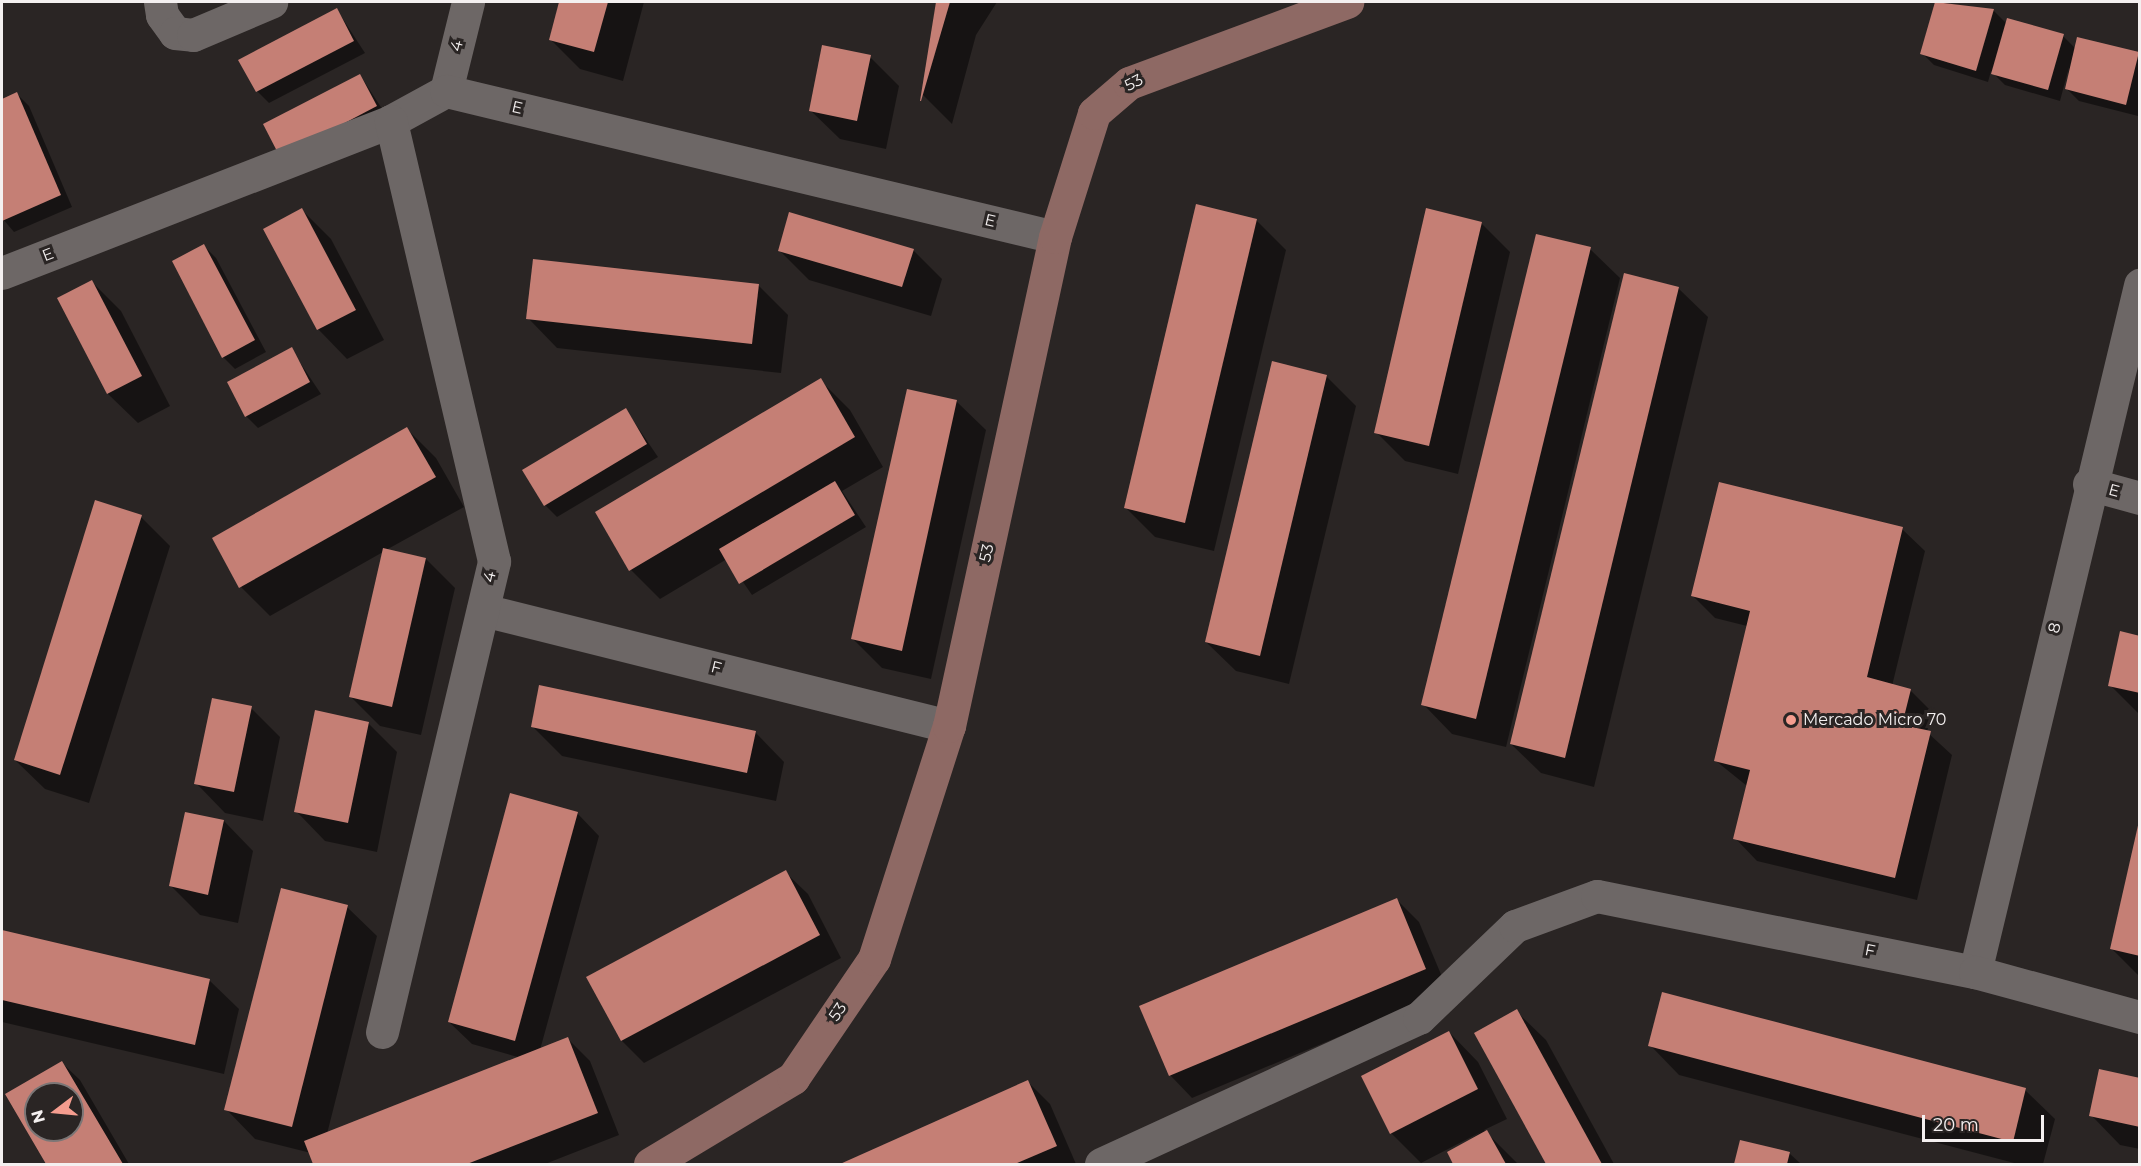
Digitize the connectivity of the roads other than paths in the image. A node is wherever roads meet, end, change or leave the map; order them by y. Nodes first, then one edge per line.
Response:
1 (160, 2) edge
2 (271, 2) edge
3 (468, 2) edge
4 (1347, 2) edge
5 (446, 91) junction
6 (391, 121) junction
7 (1055, 237) junction
8 (2, 273) edge
9 (2139, 285) edge
10 (2089, 484) junction
11 (2139, 498) edge
12 (483, 610) junction
13 (949, 726) junction
14 (1975, 972) junction
15 (2139, 1017) edge
16 (382, 1032) dead end
17 (650, 1164) edge
18 (1101, 1164) edge

1 - 2 street
3 - 5 street, 4
4 - 7 street, 53
5 - 6 street, E
5 - 7 street, E
6 - 8 street, E
6 - 12 street, 4
7 - 13 street, 53
9 - 10 street, 8
10 - 11 street, E
10 - 14 street, 8
12 - 13 street, F
12 - 16 street, 4
13 - 17 street, 53
14 - 15 street, F
14 - 18 street, F

